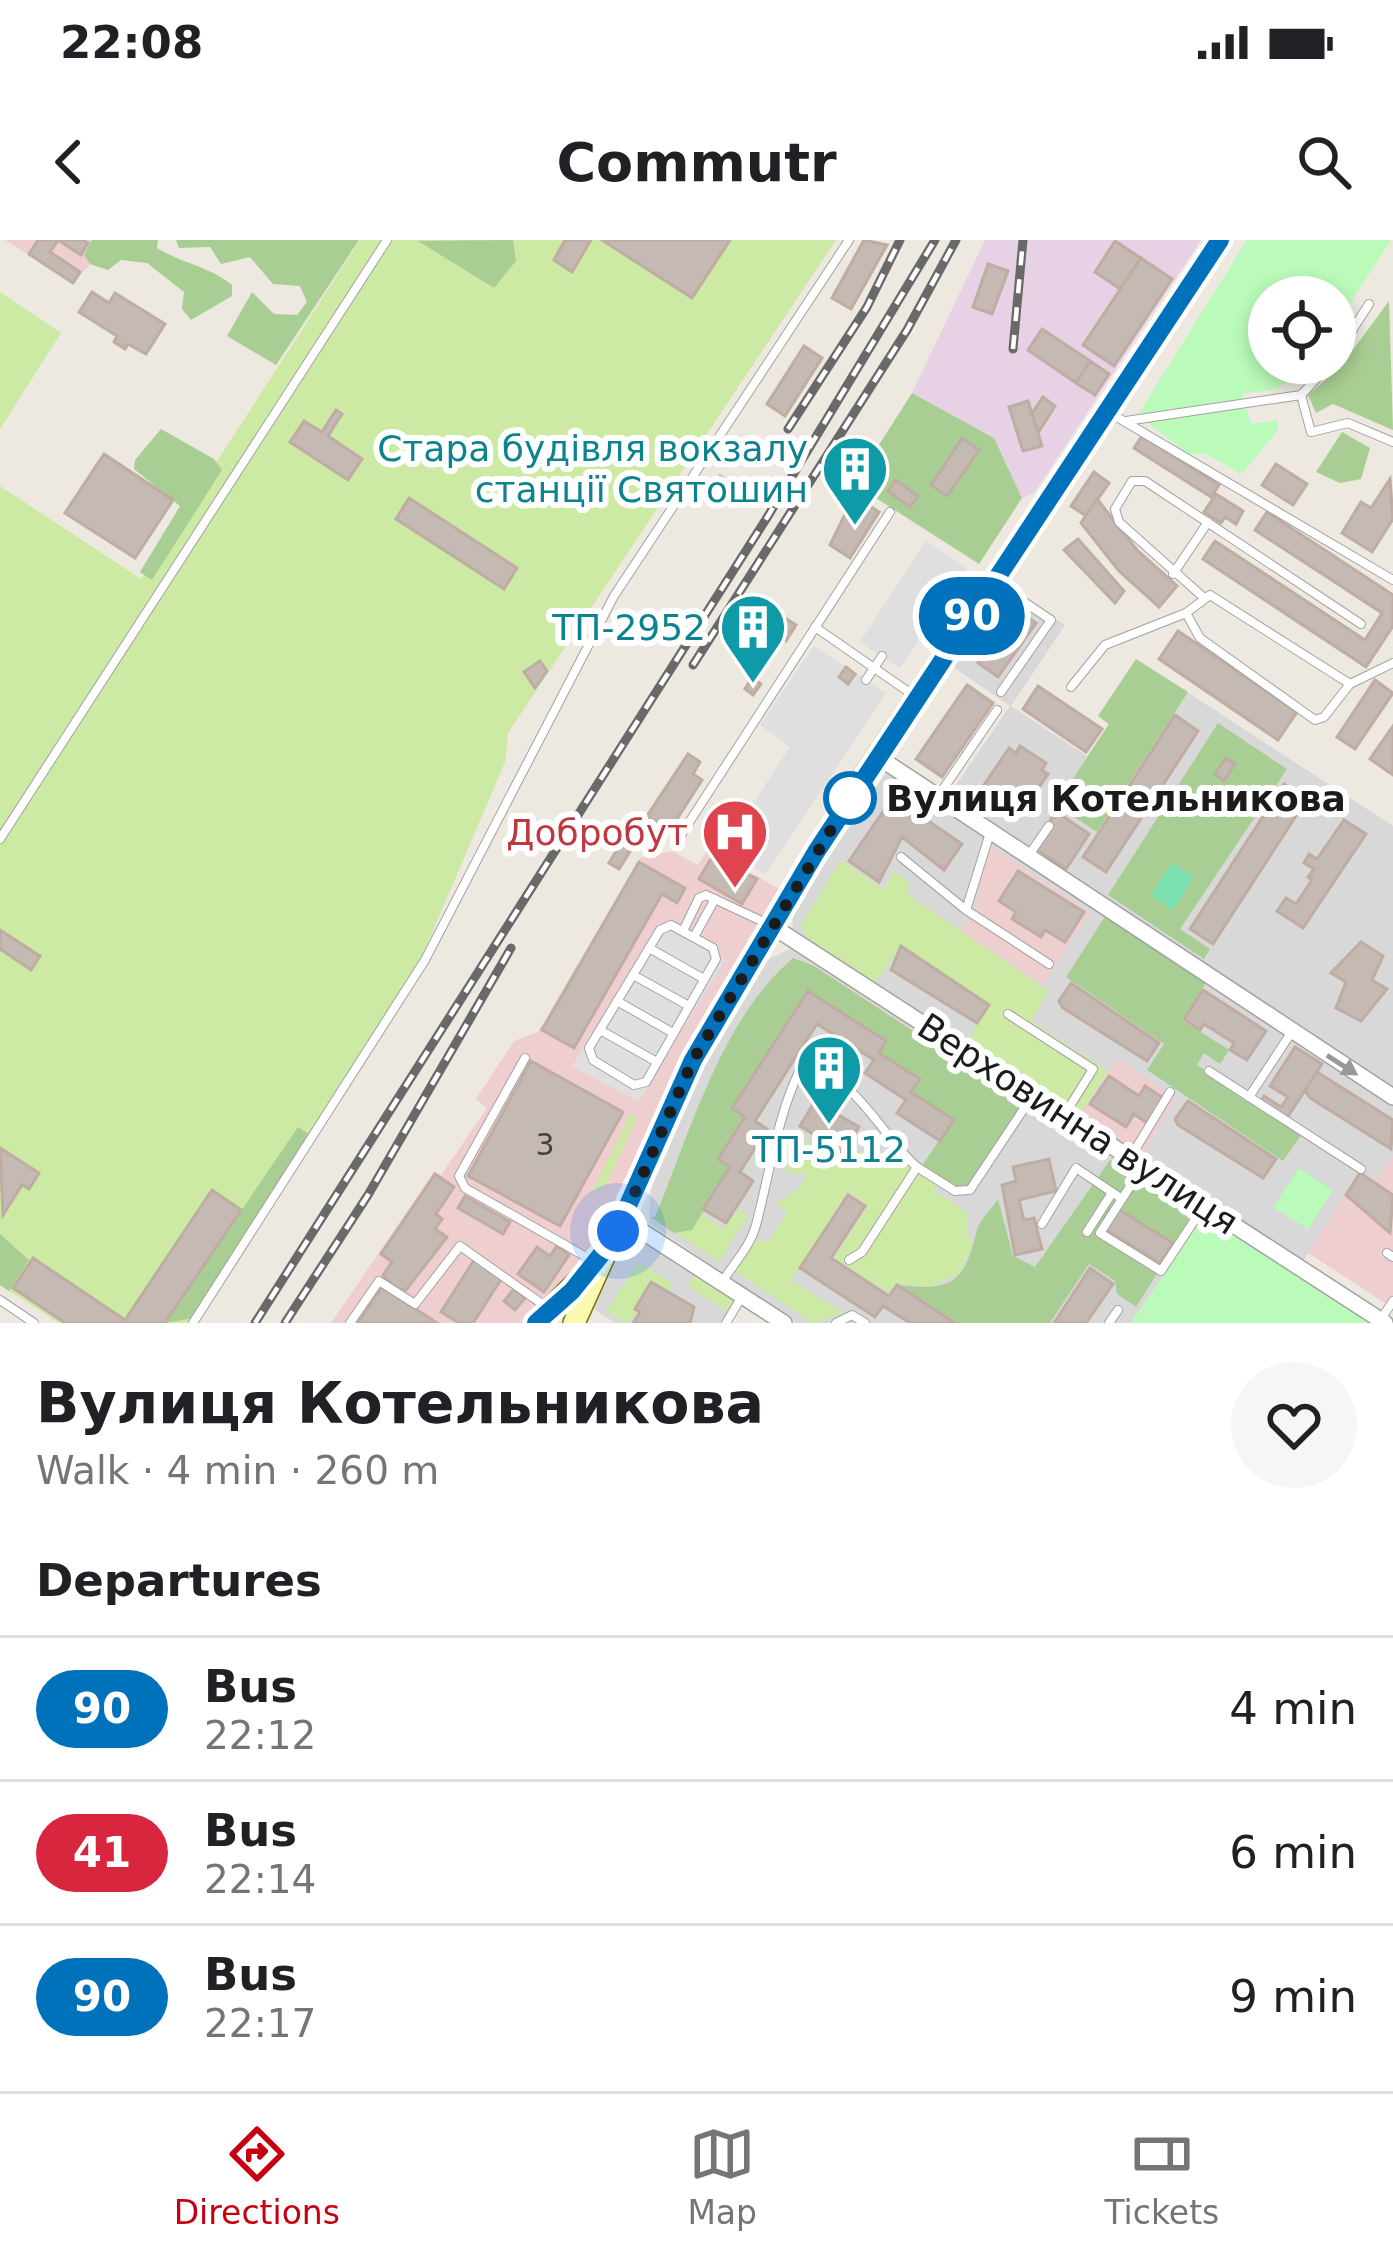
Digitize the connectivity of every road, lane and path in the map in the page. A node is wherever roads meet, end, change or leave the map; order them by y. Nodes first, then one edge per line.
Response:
1 (387, 240) edge
2 (849, 240) edge
3 (1220, 240) edge
4 (1370, 304) dead end
5 (1356, 325) edge
6 (1310, 384) edge
7 (1301, 394) junction
8 (1116, 416) junction
9 (1393, 442) edge
10 (890, 512) dead end
11 (1208, 522) junction
12 (1173, 574) junction
13 (1393, 580) edge
14 (994, 582) junction
15 (1202, 596) junction
16 (1186, 613) junction
17 (1361, 623) dead end
18 (814, 627) junction
19 (882, 656) dead end
20 (1393, 664) edge
21 (874, 668) junction
22 (866, 680) dead end
23 (1350, 684) junction
24 (1071, 687) dead end
25 (1001, 692) dead end
26 (918, 698) junction
27 (997, 710) dead end
28 (878, 757) junction
29 (938, 796) junction
30 (1049, 826) dead end
31 (991, 832) junction
32 (0, 838) edge
33 (677, 841) dead end
34 (902, 857) dead end
35 (1028, 857) junction
36 (715, 899) junction
37 (966, 910) junction
38 (772, 926) junction
39 (683, 931) junction
40 (694, 937) junction
41 (649, 948) junction
42 (1049, 964) dead end
43 (633, 975) junction
44 (704, 979) junction
45 (617, 1001) junction
46 (689, 1006) junction
47 (1008, 1014) dead end
48 (600, 1030) junction
49 (1292, 1032) junction
50 (673, 1034) junction
51 (525, 1058) dead end
52 (657, 1062) junction
53 (1209, 1071) dead end
54 (1170, 1092) dead end
55 (1033, 1095) junction
56 (1249, 1097) junction
57 (1393, 1097) edge
58 (1064, 1115) junction
59 (1137, 1162) junction
60 (917, 1167) junction
61 (1361, 1169) dead end
62 (1112, 1192) junction
63 (1122, 1199) junction
64 (1204, 1206) junction
65 (623, 1219) junction
66 (1042, 1224) dead end
67 (1088, 1232) dead end
68 (612, 1241) junction
69 (849, 1260) dead end
70 (595, 1263) junction
71 (721, 1283) junction
72 (742, 1296) junction
73 (0, 1300) edge
74 (1393, 1301) edge
75 (1118, 1310) dead end
76 (543, 1317) edge
77 (1383, 1322) edge
78 (34, 1323) edge
79 (193, 1323) edge
80 (350, 1323) edge
81 (574, 1323) edge
82 (726, 1323) edge
83 (784, 1323) edge
84 (836, 1323) edge
85 (865, 1323) edge
86 (1109, 1323) edge

1 - 32 lane
2 - 79 lane
3 - 8 main road
4 - 5 lane
6 - 7 lane
7 - 8 lane
7 - 9 lane
8 - 13 lane
8 - 14 main road
10 - 18 lane
11 - 12 lane
11 - 12 lane
11 - 17 lane
12 - 15 lane
14 - 25 lane
14 - 26 main road
15 - 16 lane
15 - 23 lane
16 - 23 lane
16 - 24 lane
18 - 21 lane
18 - 33 lane
19 - 21 lane
20 - 23 lane
21 - 22 lane
21 - 26 lane
26 - 28 main road
27 - 29 lane
28 - 29 street
28 - 38 main road
29 - 31 street
30 - 35 lane
31 - 35 street
31 - 37 lane
34 - 37 lane
35 - 49 street
36 - 38 lane
36 - 39 lane
36 - 40 lane
37 - 42 lane
38 - 55 street, Верховинна вулиця
38 - 65 main road
39 - 40 lane
39 - 41 lane
40 - 44 lane
41 - 43 lane
41 - 44 lane
43 - 45 lane
43 - 46 lane
44 - 46 lane
45 - 48 lane
45 - 50 lane
46 - 50 lane
47 - 58 lane
48 - 52 lane
48 - 52 lane
49 - 56 lane
49 -> 57 street
50 - 52 lane
51 - 70 lane
53 - 56 lane
54 - 59 lane
55 - 58 street, Верховинна вулиця
55 - 60 lane
56 - 61 lane
58 - 59 street, Верховинна вулиця
59 - 63 lane
59 - 64 street, Верховинна вулиця
60 - 69 lane
60 - 71 lane
62 - 63 lane
62 - 66 lane
62 - 67 lane
63 - 64 lane
64 - 77 street, Верховинна вулиця
65 - 68 main road
65 - 71 street
68 - 70 main road
68 - 81 main road
70 - 76 main road
71 - 72 street
72 - 82 lane
72 - 83 street
73 - 78 lane
74 - 77 lane
75 - 86 lane
76 - 80 lane
84 - 85 lane

